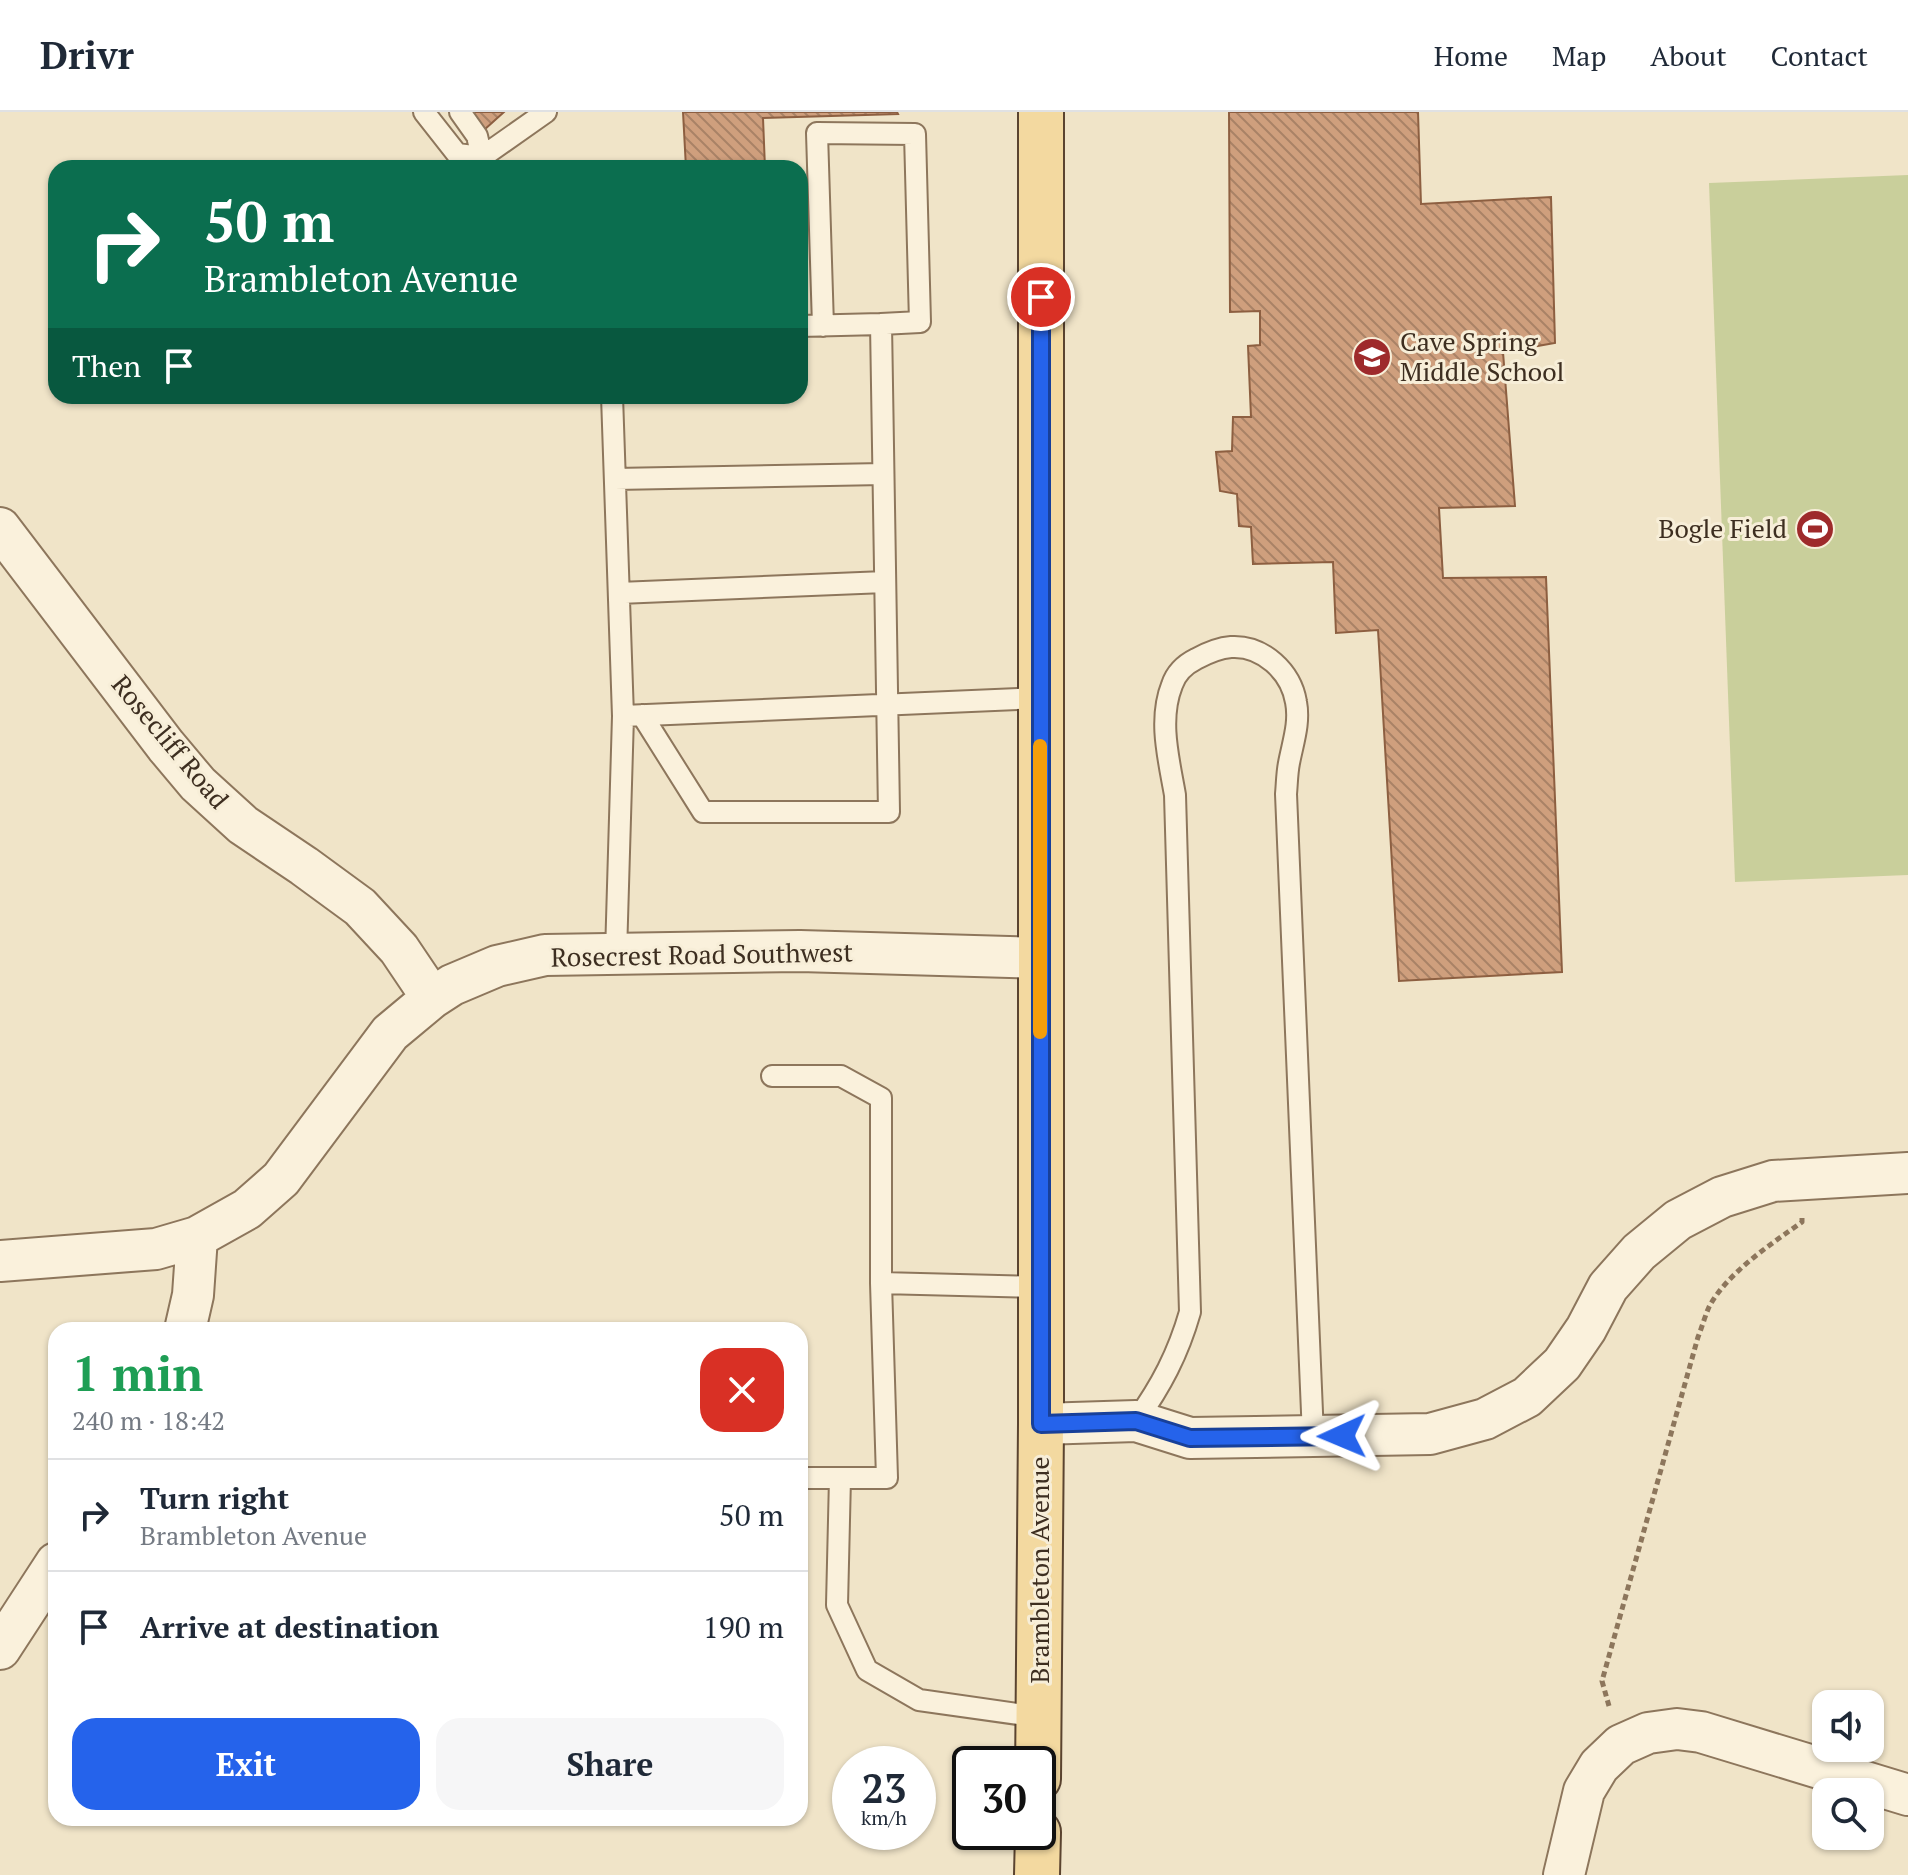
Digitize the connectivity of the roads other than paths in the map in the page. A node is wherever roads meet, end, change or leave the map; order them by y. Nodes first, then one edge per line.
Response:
1 (424, 112) edge
2 (460, 112) edge
3 (546, 112) edge
4 (1041, 112) edge
5 (478, 160) edge
6 (484, 160) edge
7 (487, 160) edge
8 (881, 324) junction
9 (808, 326) edge
10 (823, 326) junction
11 (612, 404) edge
12 (883, 474) junction
13 (615, 479) junction
14 (0, 528) edge
15 (885, 582) junction
16 (619, 593) junction
17 (1040, 698) junction
18 (887, 705) junction
19 (633, 716) junction
20 (616, 954) junction
21 (1040, 958) junction
22 (432, 998) junction
23 (772, 1076) dead end
24 (1908, 1173) edge
25 (197, 1237) junction
26 (0, 1261) edge
27 (881, 1283) junction
28 (1041, 1287) junction
29 (187, 1322) edge
30 (1136, 1421) junction
31 (1041, 1424) junction
32 (1313, 1436) junction
33 (808, 1478) edge
34 (840, 1478) junction
35 (48, 1575) edge
36 (0, 1649) edge
37 (1039, 1717) junction
38 (1039, 1746) edge
39 (1908, 1795) edge
40 (1038, 1850) edge
41 (1037, 1875) edge
42 (1564, 1875) edge

1 - 5 lane
2 - 6 lane
3 - 7 lane
4 - 17 main road, Brambleton Avenue
8 - 10 lane
8 - 10 lane
8 - 12 lane
9 - 10 lane
11 - 13 lane
12 - 13 lane
12 - 15 lane
13 - 16 lane
14 - 22 street, Rosecliff Road
15 - 16 lane
15 - 18 lane
16 - 19 lane
17 - 18 lane
17 - 21 main road, Brambleton Avenue
18 - 19 lane
18 - 19 lane
19 - 20 lane
20 - 21 street, Rosecrest Road Southwest
20 - 22 street, Rosecrest Road Southwest
21 - 28 main road, Brambleton Avenue
22 - 25 street, Rosecrest Road Southwest
23 - 27 lane
24 - 32 street
25 - 26 street, Rosecrest Road Southwest
25 - 29 street
27 - 28 lane
27 - 34 lane
28 - 31 main road, Brambleton Avenue
30 - 31 street
30 - 32 street
30 - 32 lane
31 - 37 main road, Brambleton Avenue
33 - 34 lane
34 - 37 lane
35 - 36 street
37 - 38 main road, Brambleton Avenue
39 - 42 street
40 - 41 main road

